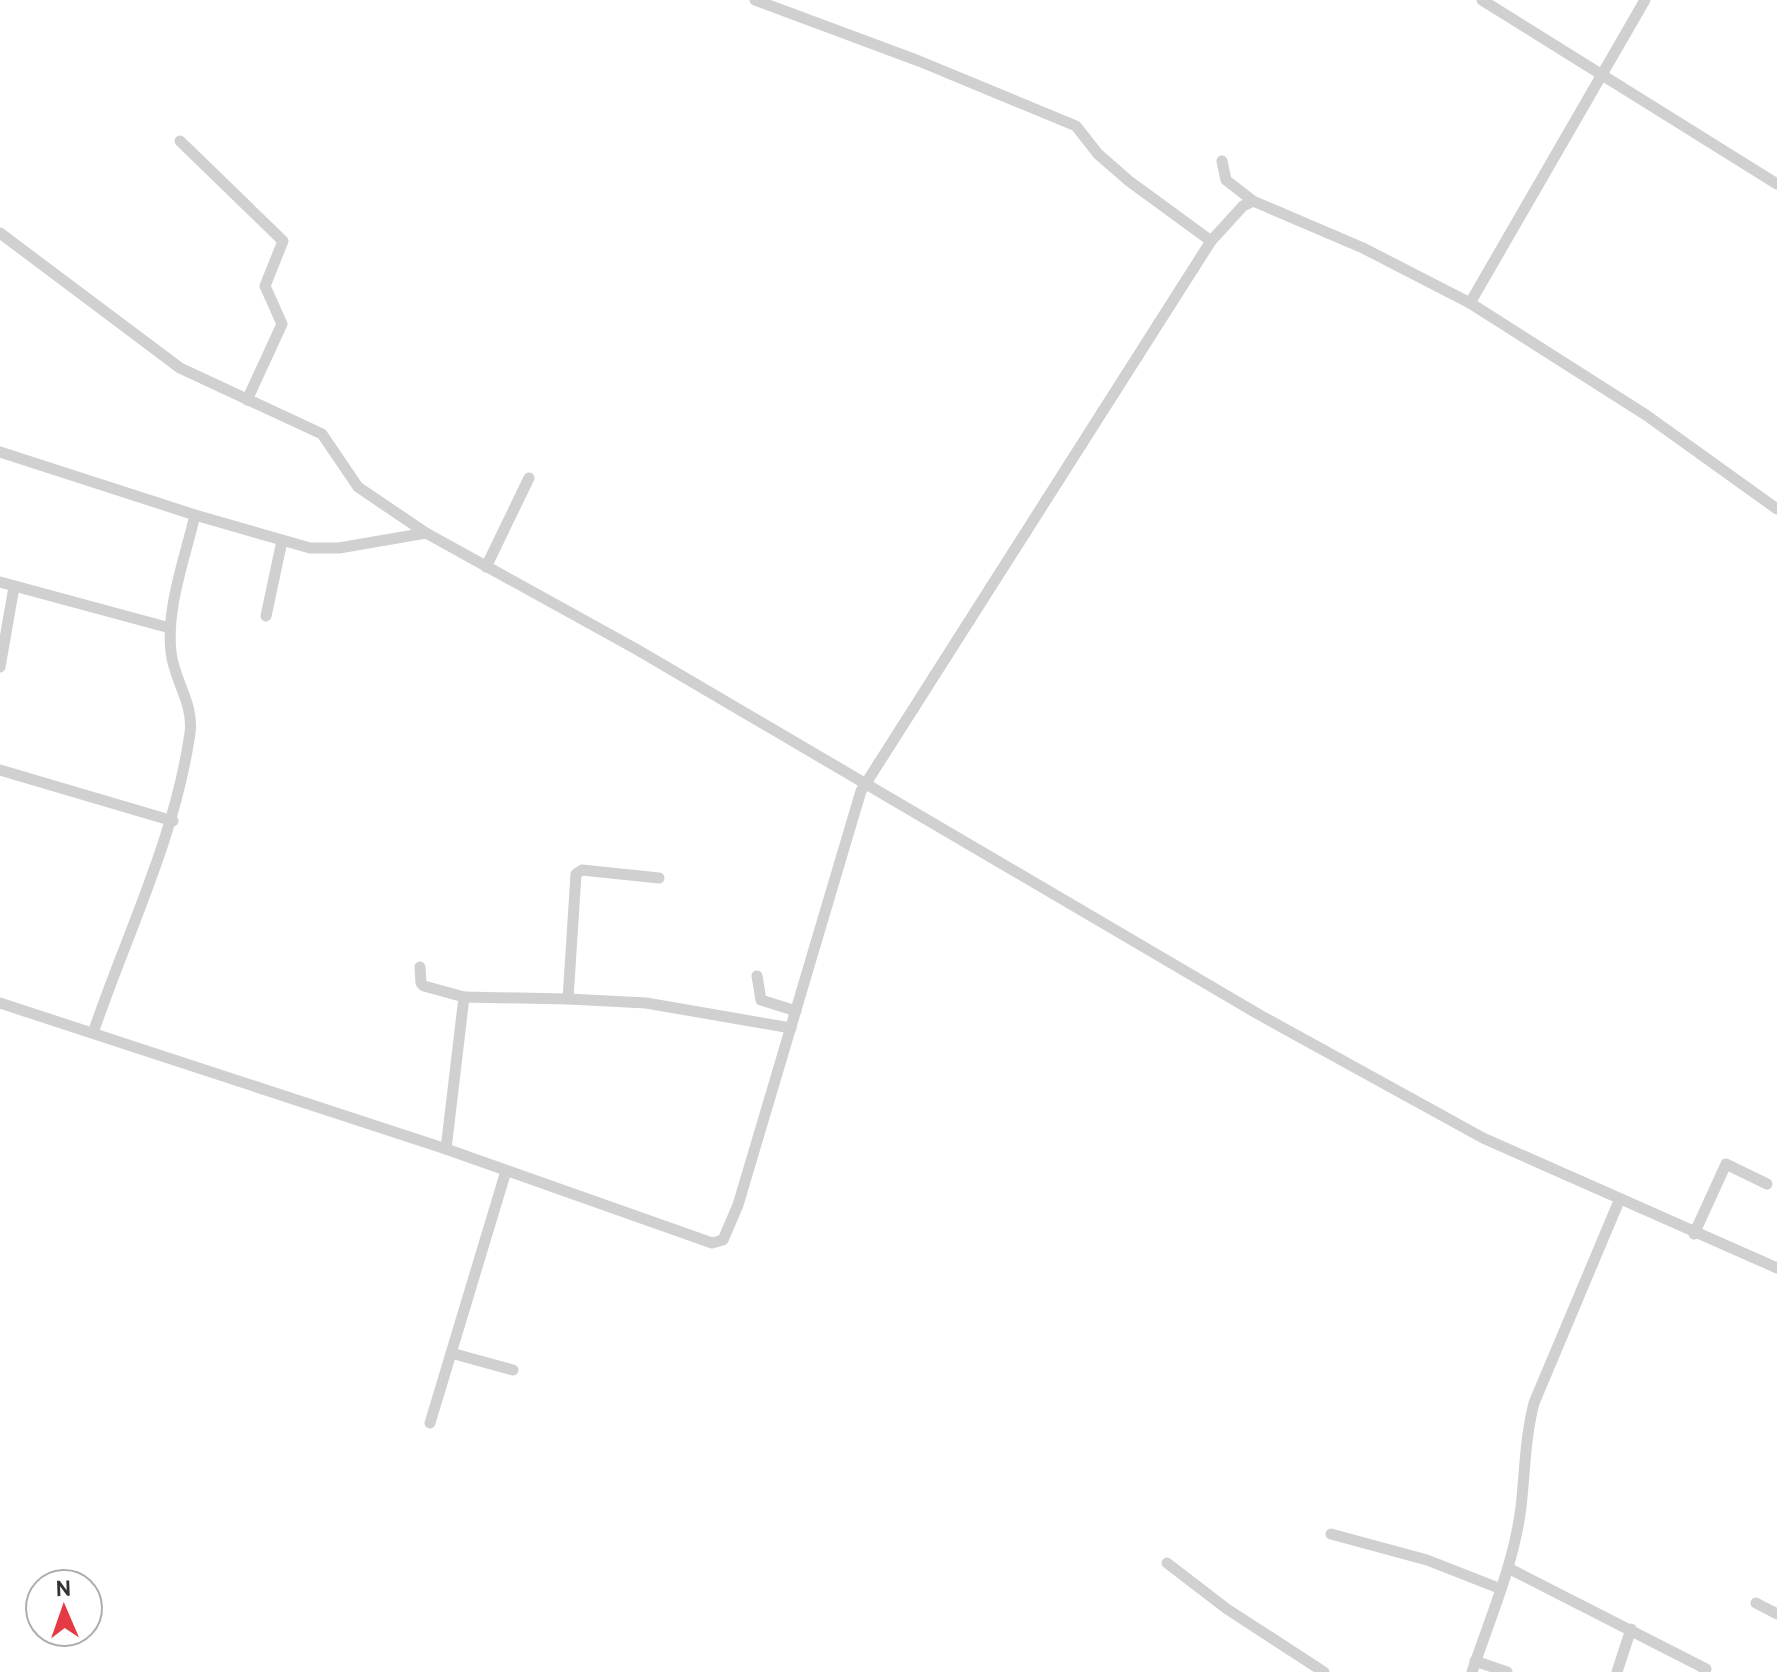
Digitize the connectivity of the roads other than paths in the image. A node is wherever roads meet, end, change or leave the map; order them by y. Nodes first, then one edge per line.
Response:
1 (755, 0) edge
2 (1482, 0) edge
3 (1645, 0) edge
4 (1602, 75) junction
5 (180, 141) dead end
6 (1222, 161) dead end
7 (1777, 184) edge
8 (1253, 201) junction
9 (0, 233) edge
10 (1211, 241) junction
11 (1470, 303) junction
12 (247, 400) junction
13 (0, 452) edge
14 (529, 478) dead end
15 (1777, 509) edge
16 (195, 515) junction
17 (426, 533) junction
18 (282, 541) junction
19 (486, 567) junction
20 (0, 582) edge
21 (14, 587) junction
22 (266, 616) dead end
23 (170, 628) junction
24 (0, 667) edge
25 (0, 770) edge
26 (865, 783) junction
27 (173, 821) junction
28 (659, 878) dead end
29 (420, 967) dead end
30 (757, 976) dead end
31 (464, 997) junction
32 (568, 999) junction
33 (0, 1003) edge
34 (796, 1011) junction
35 (791, 1028) junction
36 (93, 1033) junction
37 (446, 1149) junction
38 (506, 1171) junction
39 (1767, 1184) dead end
40 (1619, 1201) junction
41 (1694, 1234) junction
42 (1777, 1268) edge
43 (451, 1353) junction
44 (513, 1370) dead end
45 (430, 1423) dead end
46 (1331, 1534) dead end
47 (1167, 1563) dead end
48 (1508, 1568) junction
49 (1501, 1589) junction
50 (1756, 1603) dead end
51 (1777, 1614) edge
52 (1631, 1629) junction
53 (1474, 1667) edge
54 (1707, 1671) edge
55 (1324, 1672) edge
56 (1507, 1672) edge
57 (1617, 1672) edge

1 - 10 street
2 - 4 street
3 - 4 street
4 - 7 street
4 - 11 street
5 - 12 street
6 - 8 street
8 - 10 street
8 - 11 street
9 - 12 street
10 - 26 street
11 - 15 street
12 - 17 street
13 - 16 street
14 - 19 street
16 - 18 street
16 - 23 street
17 - 18 street
17 - 19 street
18 - 22 street
19 - 26 street
20 - 21 street
21 - 23 street
21 - 24 street
23 - 27 street
25 - 27 street
26 - 34 street
26 - 40 street
27 - 36 street
28 - 32 street
29 - 31 street
30 - 34 street
31 - 32 street
31 - 37 street
32 - 35 street
33 - 36 street
34 - 35 street
35 - 38 street
36 - 37 street
37 - 38 street
38 - 43 street
39 - 41 street
40 - 41 street
40 - 48 street
41 - 42 street
43 - 44 street
43 - 45 street
46 - 49 street
47 - 55 street
48 - 49 street
48 - 52 street
49 - 53 street
50 - 51 street
52 - 54 street
52 - 57 street
53 - 56 street

